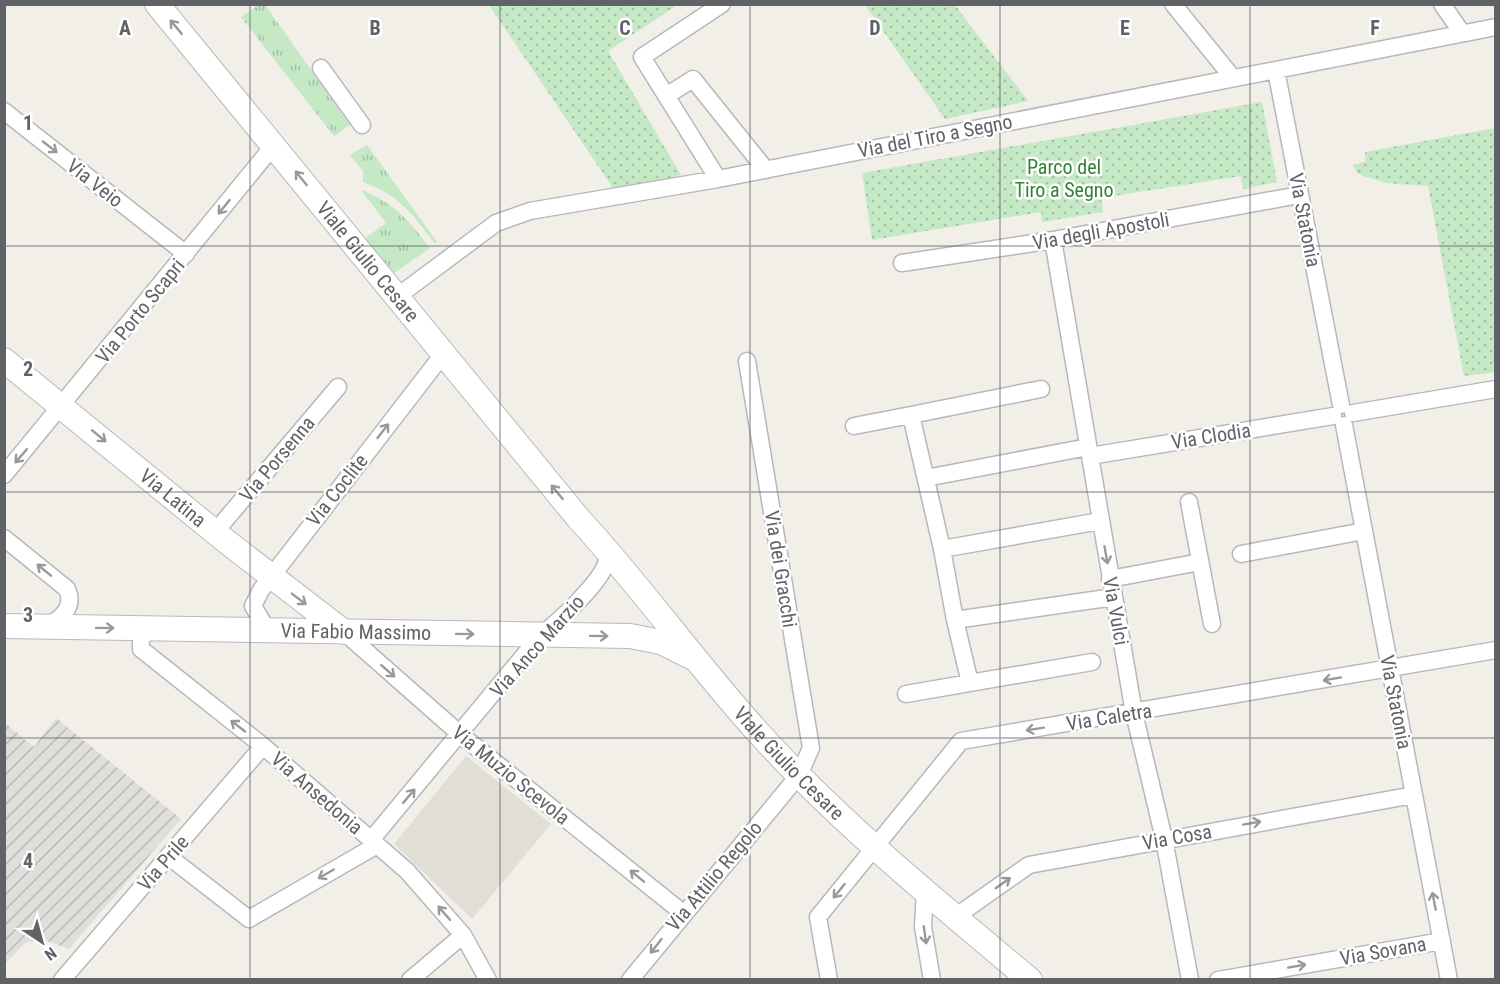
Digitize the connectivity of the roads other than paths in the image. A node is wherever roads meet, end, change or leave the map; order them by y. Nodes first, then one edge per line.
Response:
1 (157, 4) edge
2 (722, 4) edge
3 (1173, 4) edge
4 (1442, 4) edge
5 (1496, 27) edge
6 (1462, 33) junction
7 (321, 68) dead end
8 (1276, 70) junction
9 (1233, 78) junction
10 (666, 96) junction
11 (4, 111) edge
12 (362, 125) dead end
13 (274, 145) junction
14 (766, 170) junction
15 (718, 179) junction
16 (1299, 195) junction
17 (1053, 240) junction
18 (186, 254) junction
19 (902, 262) dead end
20 (398, 296) junction
21 (444, 353) junction
22 (4, 360) edge
23 (747, 361) dead end
24 (338, 387) dead end
25 (1041, 389) dead end
26 (1496, 389) edge
27 (63, 407) junction
28 (911, 415) junction
29 (1343, 415) junction
30 (854, 426) dead end
31 (1089, 451) junction
32 (4, 475) edge
33 (927, 478) junction
34 (1189, 502) dead end
35 (578, 518) junction
36 (1100, 521) junction
37 (1364, 531) junction
38 (215, 532) junction
39 (4, 538) edge
40 (942, 549) junction
41 (1241, 554) dead end
42 (607, 560) junction
43 (1200, 562) junction
44 (270, 576) junction
45 (1110, 579) junction
46 (1114, 597) junction
47 (955, 620) junction
48 (1212, 624) dead end
49 (4, 626) edge
50 (46, 626) junction
51 (153, 628) junction
52 (268, 631) junction
53 (344, 633) junction
54 (541, 635) junction
55 (630, 636) junction
56 (1496, 650) edge
57 (1092, 662) dead end
58 (703, 664) junction
59 (1390, 669) junction
60 (970, 683) junction
61 (906, 694) dead end
62 (1134, 713) junction
63 (461, 735) junction
64 (263, 746) junction
65 (799, 775) junction
66 (1414, 795) junction
67 (1164, 839) junction
68 (374, 843) junction
69 (876, 846) junction
70 (168, 856) junction
71 (925, 890) junction
72 (683, 913) junction
73 (955, 917) junction
74 (463, 935) junction
75 (1442, 941) junction
76 (62, 980) edge
77 (410, 980) edge
78 (488, 980) edge
79 (630, 980) edge
80 (829, 980) edge
81 (932, 980) edge
82 (1030, 980) edge
83 (1190, 980) edge
84 (1218, 980) edge
85 (1449, 980) edge

13 -> 1 main road, Viale Giulio Cesare
2 - 10 street
3 - 9 street
4 - 6 street
5 - 6 street, Via del Tiro a Segno
6 - 8 street, Via del Tiro a Segno
7 - 12 street
8 - 9 street, Via del Tiro a Segno
8 - 16 street, Via Statonia
9 - 14 street, Via del Tiro a Segno
10 - 14 street
10 - 15 street
11 -> 18 street, Via Veio
13 -> 18 street, Via Porto Scapri
20 -> 13 main road, Viale Giulio Cesare
14 - 15 street, Via del Tiro a Segno
15 - 20 street, Via del Tiro a Segno
16 - 17 street, Via degli Apostoli
16 - 29 street, Via Statonia
17 - 19 street, Via degli Apostoli
17 - 31 street, Via Vulci
18 - 27 street, Via Porto Scapri
20 - 21 main road, Viale Giulio Cesare
35 -> 21 main road, Viale Giulio Cesare
44 -> 21 street, Via Coclite
22 - 27 main road, Via Latina
23 - 65 street, Via dei Gracchi
24 - 38 street, Via Porsenna
25 - 28 street
26 - 29 street, Via Clodia
27 -> 32 street, Via Porto Scapri
27 -> 38 main road, Via Latina
28 - 30 street
28 - 33 street
29 - 31 street, Via Clodia
29 - 37 street, Via Statonia
31 - 33 street, Via Clodia
31 - 36 street, Via Vulci
33 - 40 street
34 - 43 street
35 - 42 main road, Viale Giulio Cesare
35 - 58 main road, Viale Giulio Cesare
36 - 40 street
36 -> 45 street, Via Vulci
37 - 41 street
37 - 59 street, Via Statonia
38 - 44 main road, Via Latina
50 -> 39 street
40 - 47 street
42 - 54 street, Via Anco Marzio
42 - 55 main road, Viale Giulio Cesare
43 - 45 street
43 - 48 street
44 - 52 street, Via Coclite
44 -> 53 main road, Via Latina
45 - 46 street, Via Vulci
46 - 47 street
46 - 62 street, Via Vulci
47 - 60 street
49 - 50 main road, Via Fabio Massimo
50 -> 51 main road, Via Fabio Massimo
51 - 52 main road, Via Fabio Massimo
64 -> 51 street, Via Ansedonia
52 - 53 main road, Via Fabio Massimo
53 -> 54 main road, Via Fabio Massimo
53 -> 63 street, Via Muzio Scevola
54 -> 55 main road, Via Fabio Massimo
54 - 63 street, Via Anco Marzio
55 - 58 main road, Via Fabio Massimo
56 - 59 street, Via Caletra
57 - 60 street
58 - 65 main road, Viale Giulio Cesare
59 -> 62 street, Via Caletra
59 - 66 street, Via Statonia
60 - 61 street
62 - 67 street, Via Vulci
62 -> 69 street, Via Caletra
68 -> 63 street, Via Anco Marzio
72 -> 63 street, Via Muzio Scevola
64 - 68 street, Via Ansedonia
64 - 70 street, Via Prile
65 - 69 main road, Viale Giulio Cesare
65 - 72 street, Via Attilio Regolo
67 -> 66 street, Via Cosa
75 -> 66 street, Via Statonia
73 -> 67 street, Via Cosa
67 - 83 street, Via Vulci
68 -> 70 street, Via Anco Marzio
74 -> 68 street, Via Ansedonia
69 - 71 main road, Viale Giulio Cesare
69 -> 80 street, Via Caletra
70 - 76 street, Via Prile
71 - 73 main road, Viale Giulio Cesare
71 -> 81 street
72 -> 79 street, Via Attilio Regolo
73 - 82 main road, Viale Giulio Cesare
74 - 77 street
74 - 78 street, Via Ansedonia
84 -> 75 street, Via Sovana
75 - 85 street, Via Statonia

